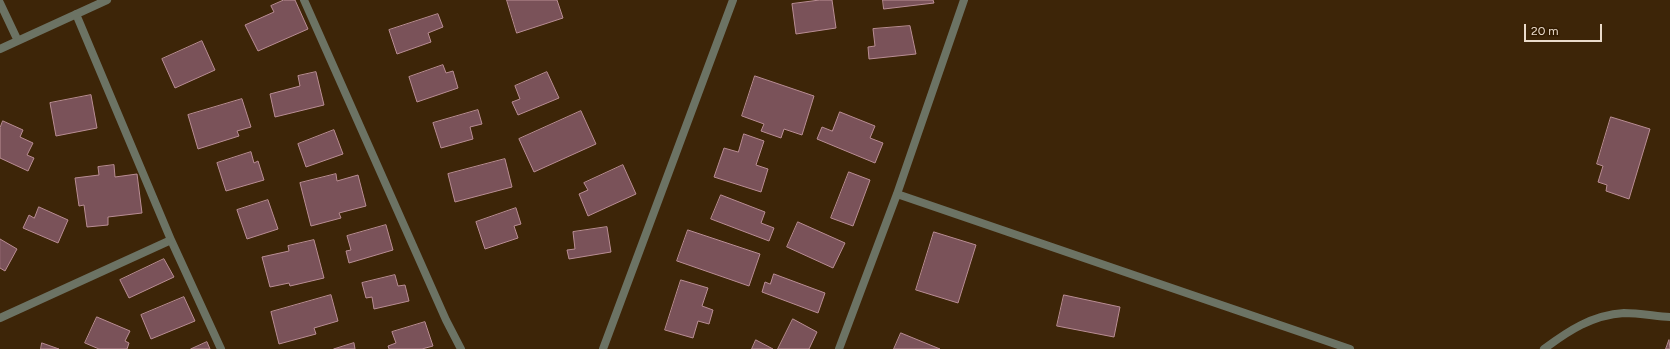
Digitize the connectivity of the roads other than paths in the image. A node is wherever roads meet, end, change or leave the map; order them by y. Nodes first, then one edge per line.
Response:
1 (107, 0) edge
2 (304, 0) edge
3 (733, 0) edge
4 (964, 0) edge
5 (0, 3) edge
6 (76, 14) junction
7 (18, 41) junction
8 (0, 49) edge
9 (897, 194) junction
10 (171, 240) junction
11 (1670, 317) edge
12 (0, 318) edge
13 (220, 349) edge
14 (461, 349) edge
15 (603, 349) edge
16 (839, 349) edge
17 (1350, 349) edge
18 (1544, 349) edge

1 - 6 street
2 - 14 street
3 - 15 street
4 - 9 street
5 - 7 street
6 - 7 street
6 - 10 street
7 - 8 street
9 - 16 street
9 - 17 street
10 - 12 street
10 - 13 street
11 - 18 street

